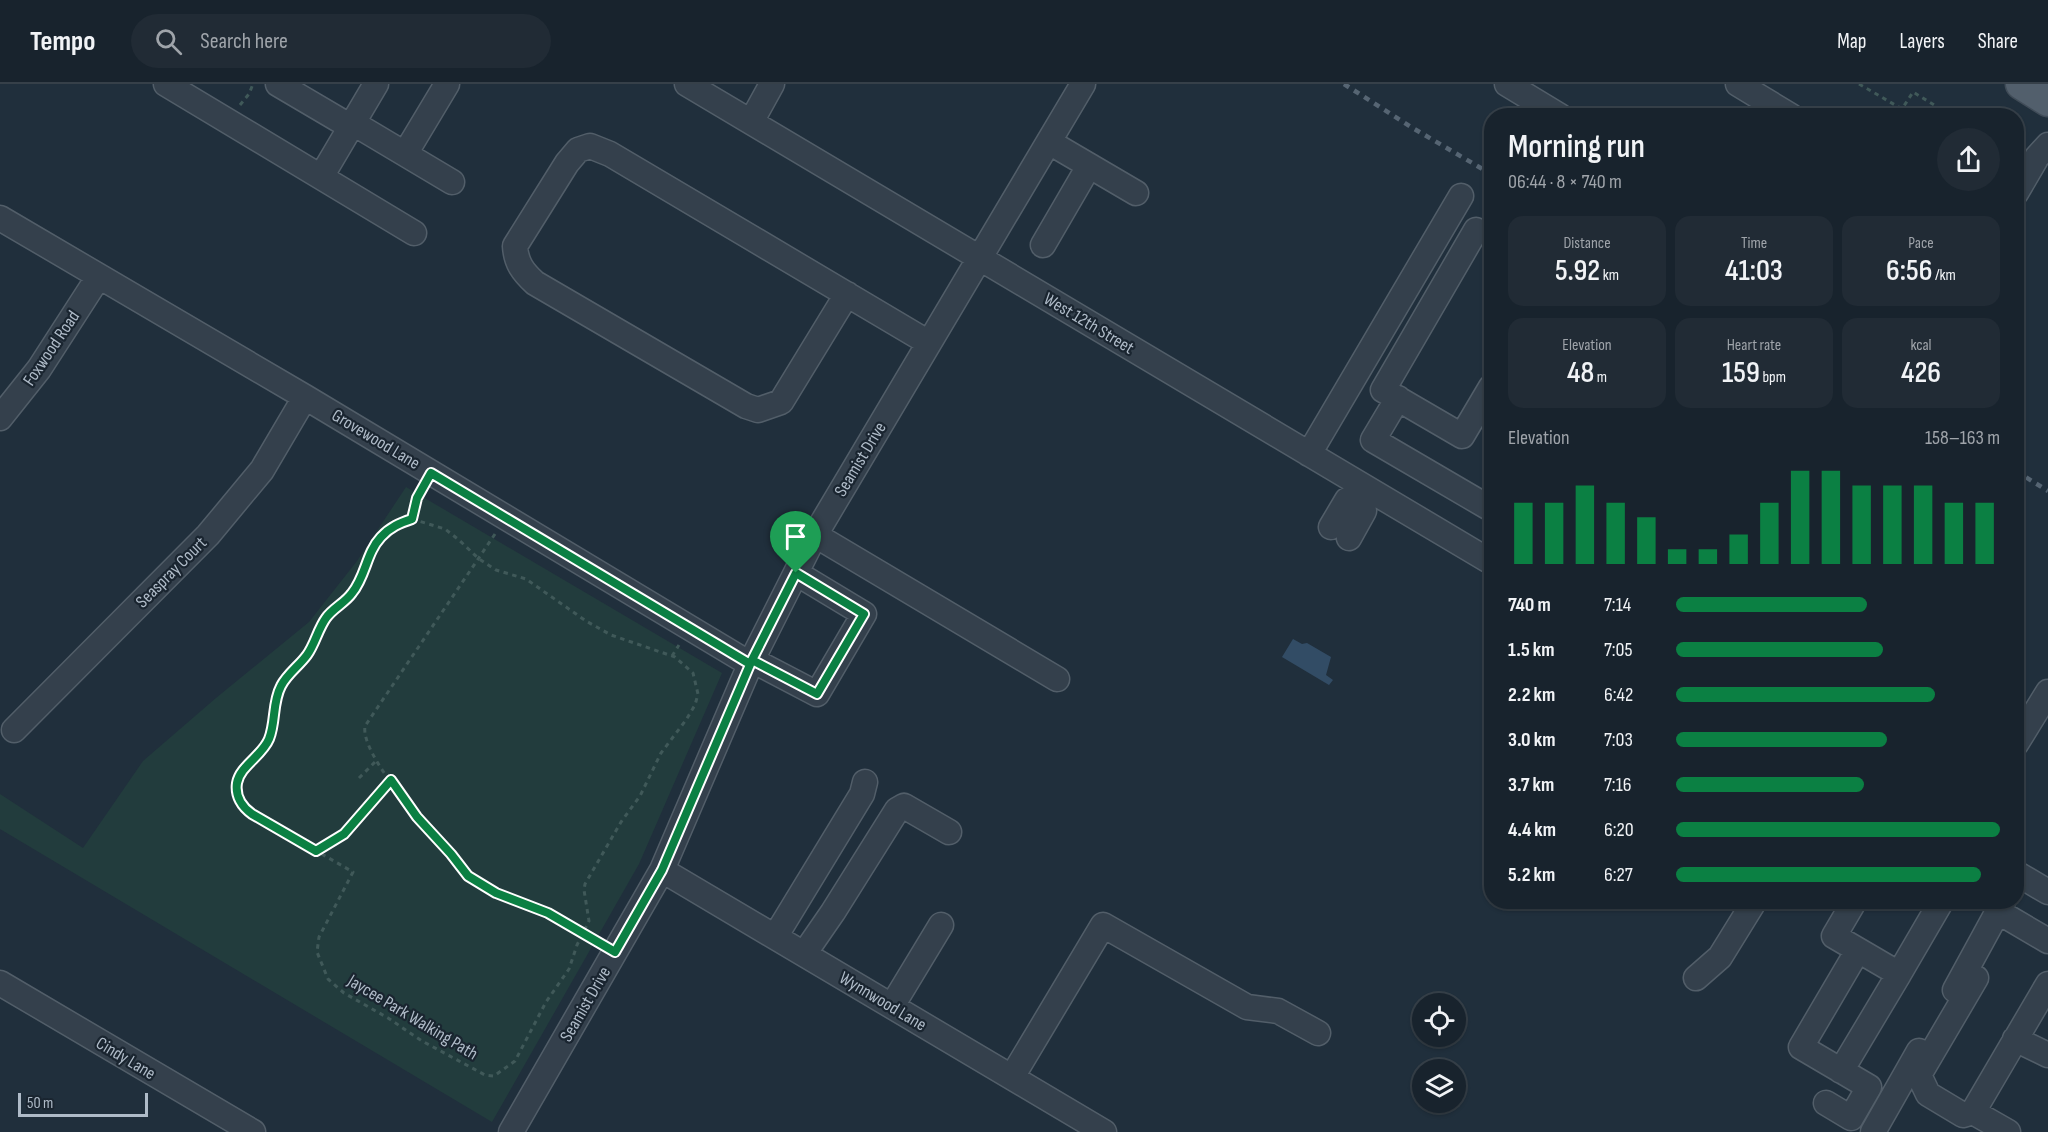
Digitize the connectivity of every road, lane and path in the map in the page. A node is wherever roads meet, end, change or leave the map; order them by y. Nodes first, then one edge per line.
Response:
1 (166, 84) edge
2 (253, 84) edge
3 (278, 84) edge
4 (376, 84) edge
5 (447, 84) edge
6 (772, 84) edge
7 (1083, 84) edge
8 (1507, 84) edge
9 (1738, 84) edge
10 (1859, 84) edge
11 (2021, 84) edge
12 (702, 88) edge
13 (2048, 101) edge
14 (1547, 108) edge
15 (1778, 108) edge
16 (1900, 108) edge
17 (1903, 108) edge
18 (1939, 108) edge
19 (234, 111) dead end
20 (751, 122) junction
21 (352, 125) junction
22 (1048, 142) junction
23 (2048, 145) edge
24 (405, 154) junction
25 (1089, 166) junction
26 (321, 177) junction
27 (2024, 180) edge
28 (452, 182) dead end
29 (1136, 193) dead end
30 (0, 218) edge
31 (414, 233) dead end
32 (1484, 234) edge
33 (1044, 245) dead end
34 (979, 258) junction
35 (99, 276) junction
36 (847, 294) junction
37 (929, 343) junction
38 (1373, 346) junction
39 (1399, 362) junction
40 (305, 397) junction
41 (1398, 398) junction
42 (1484, 399) edge
43 (0, 418) edge
44 (1309, 454) junction
45 (431, 473) junction
46 (1364, 492) junction
47 (1484, 505) edge
48 (506, 517) junction
49 (412, 519) junction
50 (1340, 533) dead end
51 (815, 535) junction
52 (1484, 558) edge
53 (479, 559) junction
54 (796, 573) junction
55 (751, 662) junction
56 (1057, 679) dead end
57 (2048, 692) edge
58 (14, 730) dead end
59 (2024, 731) edge
60 (377, 760) junction
61 (359, 778) dead end
62 (391, 780) junction
63 (865, 782) dead end
64 (949, 832) dead end
65 (316, 851) junction
66 (662, 870) junction
67 (2024, 879) edge
68 (2048, 892) edge
69 (1750, 909) edge
70 (1850, 909) edge
71 (1937, 909) edge
72 (1999, 909) edge
73 (2004, 909) edge
74 (941, 925) dead end
75 (582, 933) junction
76 (775, 936) junction
77 (2048, 941) edge
78 (1858, 950) junction
79 (615, 952) junction
80 (804, 954) junction
81 (1899, 974) junction
82 (1696, 978) dead end
83 (1977, 978) dead end
84 (0, 983) edge
85 (2048, 984) edge
86 (892, 1006) junction
87 (1318, 1033) dead end
88 (2015, 1039) junction
89 (2048, 1055) edge
90 (1841, 1071) junction
91 (1012, 1077) junction
92 (1826, 1103) dead end
93 (1973, 1112) junction
94 (2003, 1131) edge
95 (252, 1132) edge
96 (511, 1132) edge
97 (1104, 1132) edge
98 (1873, 1132) edge

1 - 26 street
2 - 19 path
3 - 21 street
4 - 21 street
5 - 24 street
6 - 20 street
7 - 22 street, Seamist Drive
8 - 14 street
9 - 15 street
10 - 16 path
11 - 13 main road
12 - 20 street, West 12th Street
17 - 18 path
20 - 34 street, West 12th Street
21 - 24 street
21 - 26 street
22 - 25 street
22 - 34 street, Seamist Drive
23 - 27 street
24 - 28 street
25 - 29 street
25 - 33 street
26 - 31 street
30 - 35 street, Grovewood Lane
32 - 38 street
32 - 39 street
34 - 37 street, Seamist Drive
34 - 44 street, West 12th Street
35 - 40 street, Grovewood Lane
35 - 43 street, Foxwood Road
36 - 36 street
36 - 37 street
37 - 51 street, Seamist Drive
38 - 39 street
38 - 44 street
39 - 41 street
40 - 45 street, Grovewood Lane
40 - 58 street, Seaspray Court
41 - 42 street
41 - 47 street
44 - 46 street, West 12th Street
45 - 48 street, Grovewood Lane
45 - 49 path
46 - 50 street
46 - 52 street, West 12th Street
48 - 53 path
48 - 55 street, Grovewood Lane
49 - 53 path, Jaycee Park Walking Path
49 - 65 path, Jaycee Park Walking Path
51 - 54 street, Seamist Drive
51 - 56 street
53 - 60 path
53 - 75 path, Jaycee Park Walking Path
54 - 55 street, Seamist Drive
54 - 55 street, Grovewood Lane
55 - 66 street, Seamist Drive
57 - 59 street
60 - 61 path
60 - 62 path
62 - 65 path
62 - 75 path
63 - 76 street
64 - 80 street
65 - 75 path, Jaycee Park Walking Path
66 - 76 street, Wynnwood Lane
66 - 79 street, Seamist Drive
67 - 68 street
69 - 82 street
70 - 78 street
71 - 81 street
72 - 98 street
73 - 77 street
74 - 86 street
75 - 79 path
76 - 80 street, Wynnwood Lane
78 - 81 street
78 - 90 street
79 - 96 street, Seamist Drive
80 - 86 street, Wynnwood Lane
81 - 90 street
83 - 93 street
84 - 95 street, Cindy Lane
85 - 88 street
86 - 91 street, Wynnwood Lane
87 - 91 street
88 - 89 street
88 - 93 street
90 - 92 street
91 - 97 street, Wynnwood Lane
93 - 94 street

